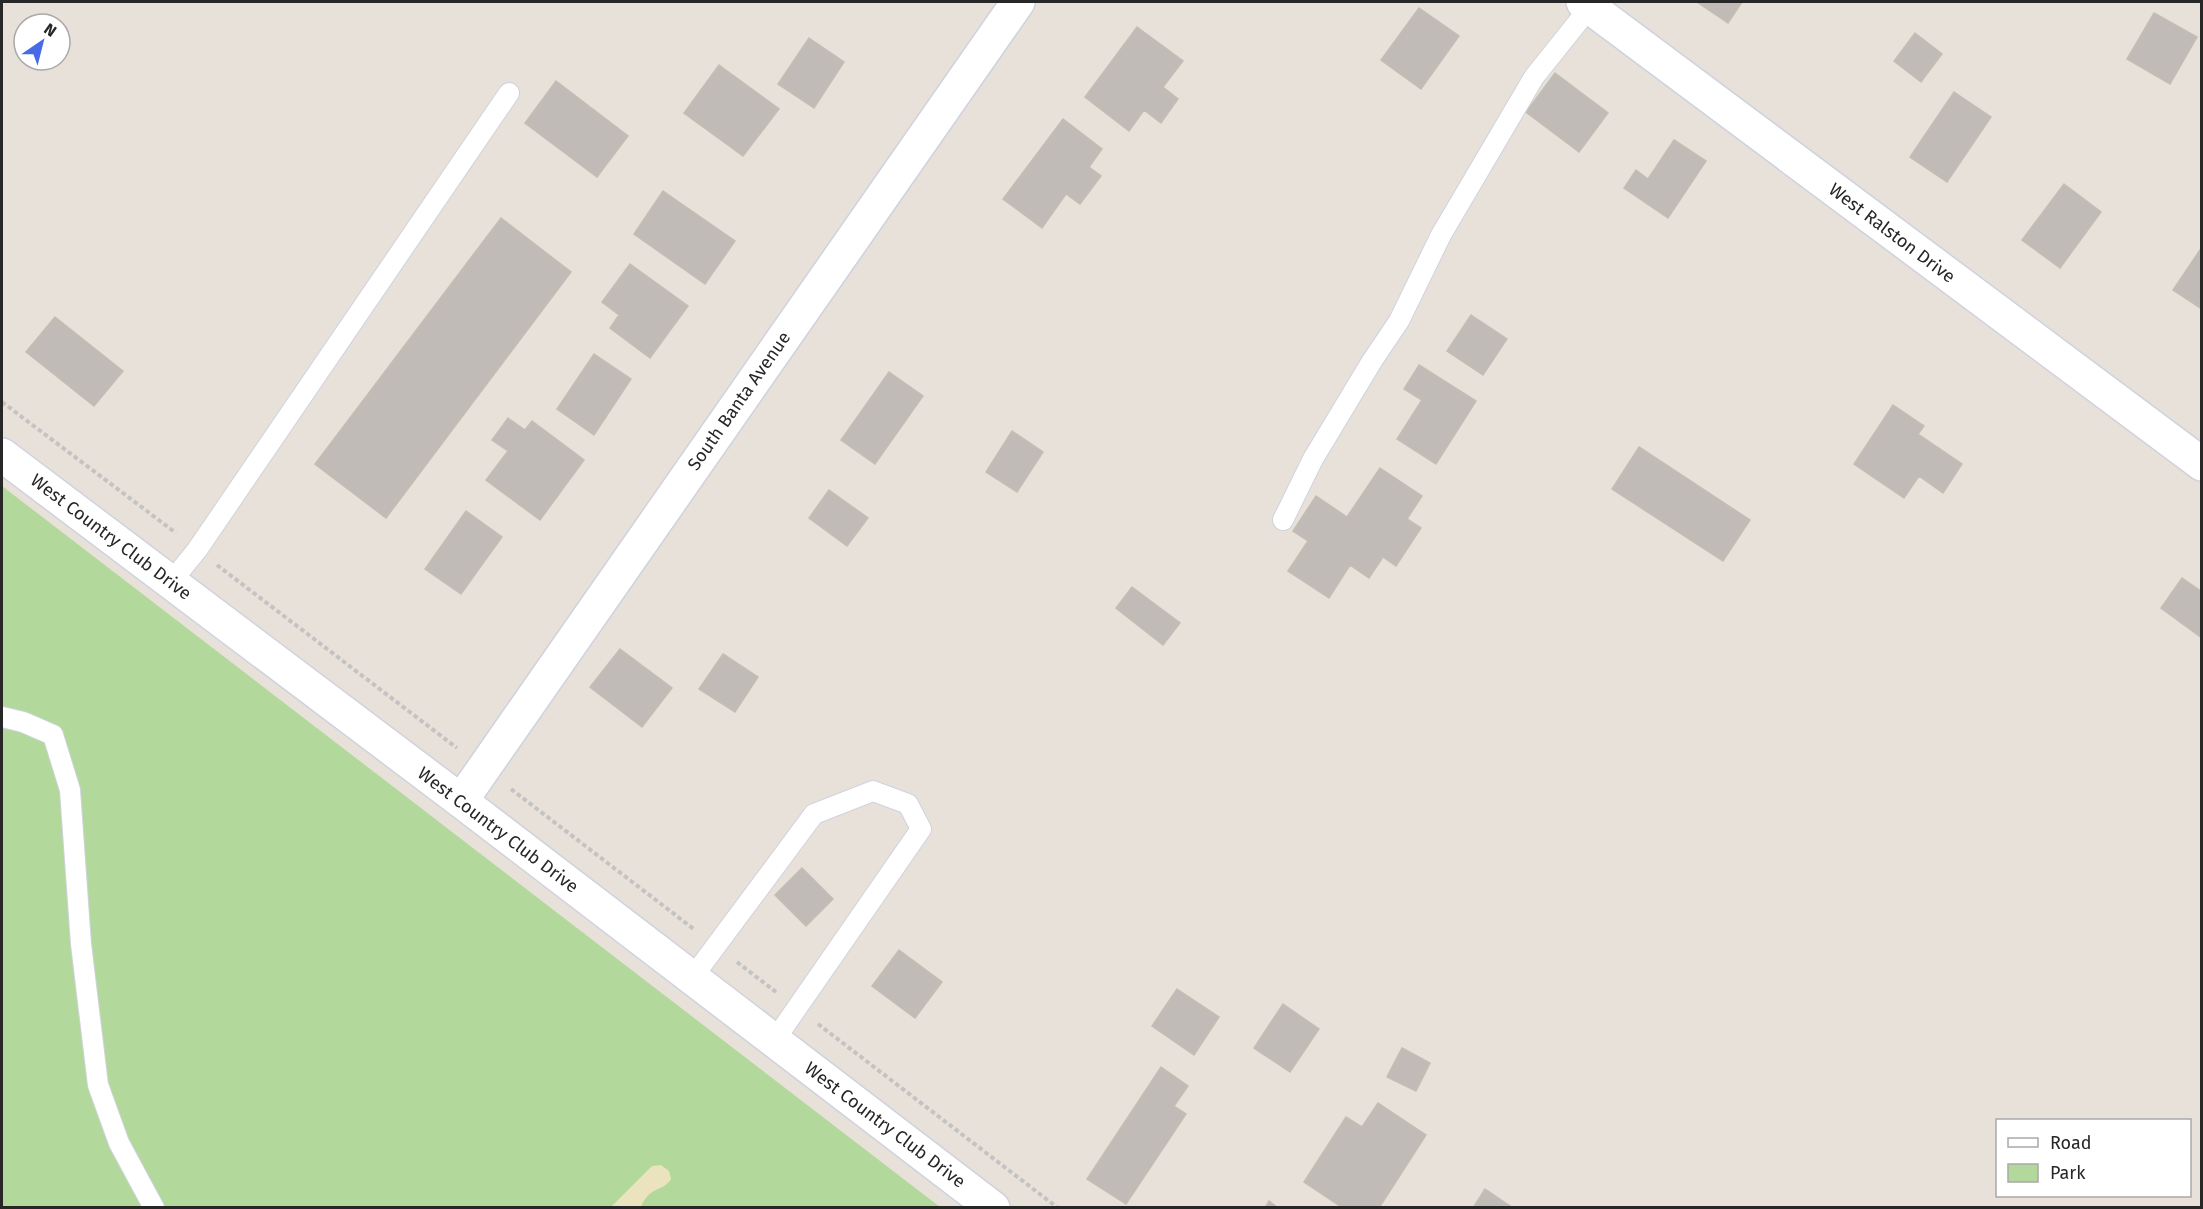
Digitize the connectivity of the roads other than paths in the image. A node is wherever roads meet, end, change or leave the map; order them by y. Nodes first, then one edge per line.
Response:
1 (1018, 2) edge
2 (1586, 4) edge
3 (509, 93) dead end
4 (2, 455) edge
5 (2202, 464) edge
6 (1283, 520) dead end
7 (171, 582) junction
8 (2, 717) edge
9 (461, 801) junction
10 (692, 978) junction
11 (774, 1041) junction
12 (154, 1208) edge
13 (993, 1208) edge

1 - 9 street, South Banta Avenue
2 - 5 street, West Ralston Drive
2 - 6 lane
3 - 7 lane
4 - 7 street, West Country Club Drive
7 - 9 street, West Country Club Drive
8 - 12 lane
9 - 10 street, West Country Club Drive
10 - 11 street, West Country Club Drive
10 - 11 lane
11 - 13 street, West Country Club Drive

